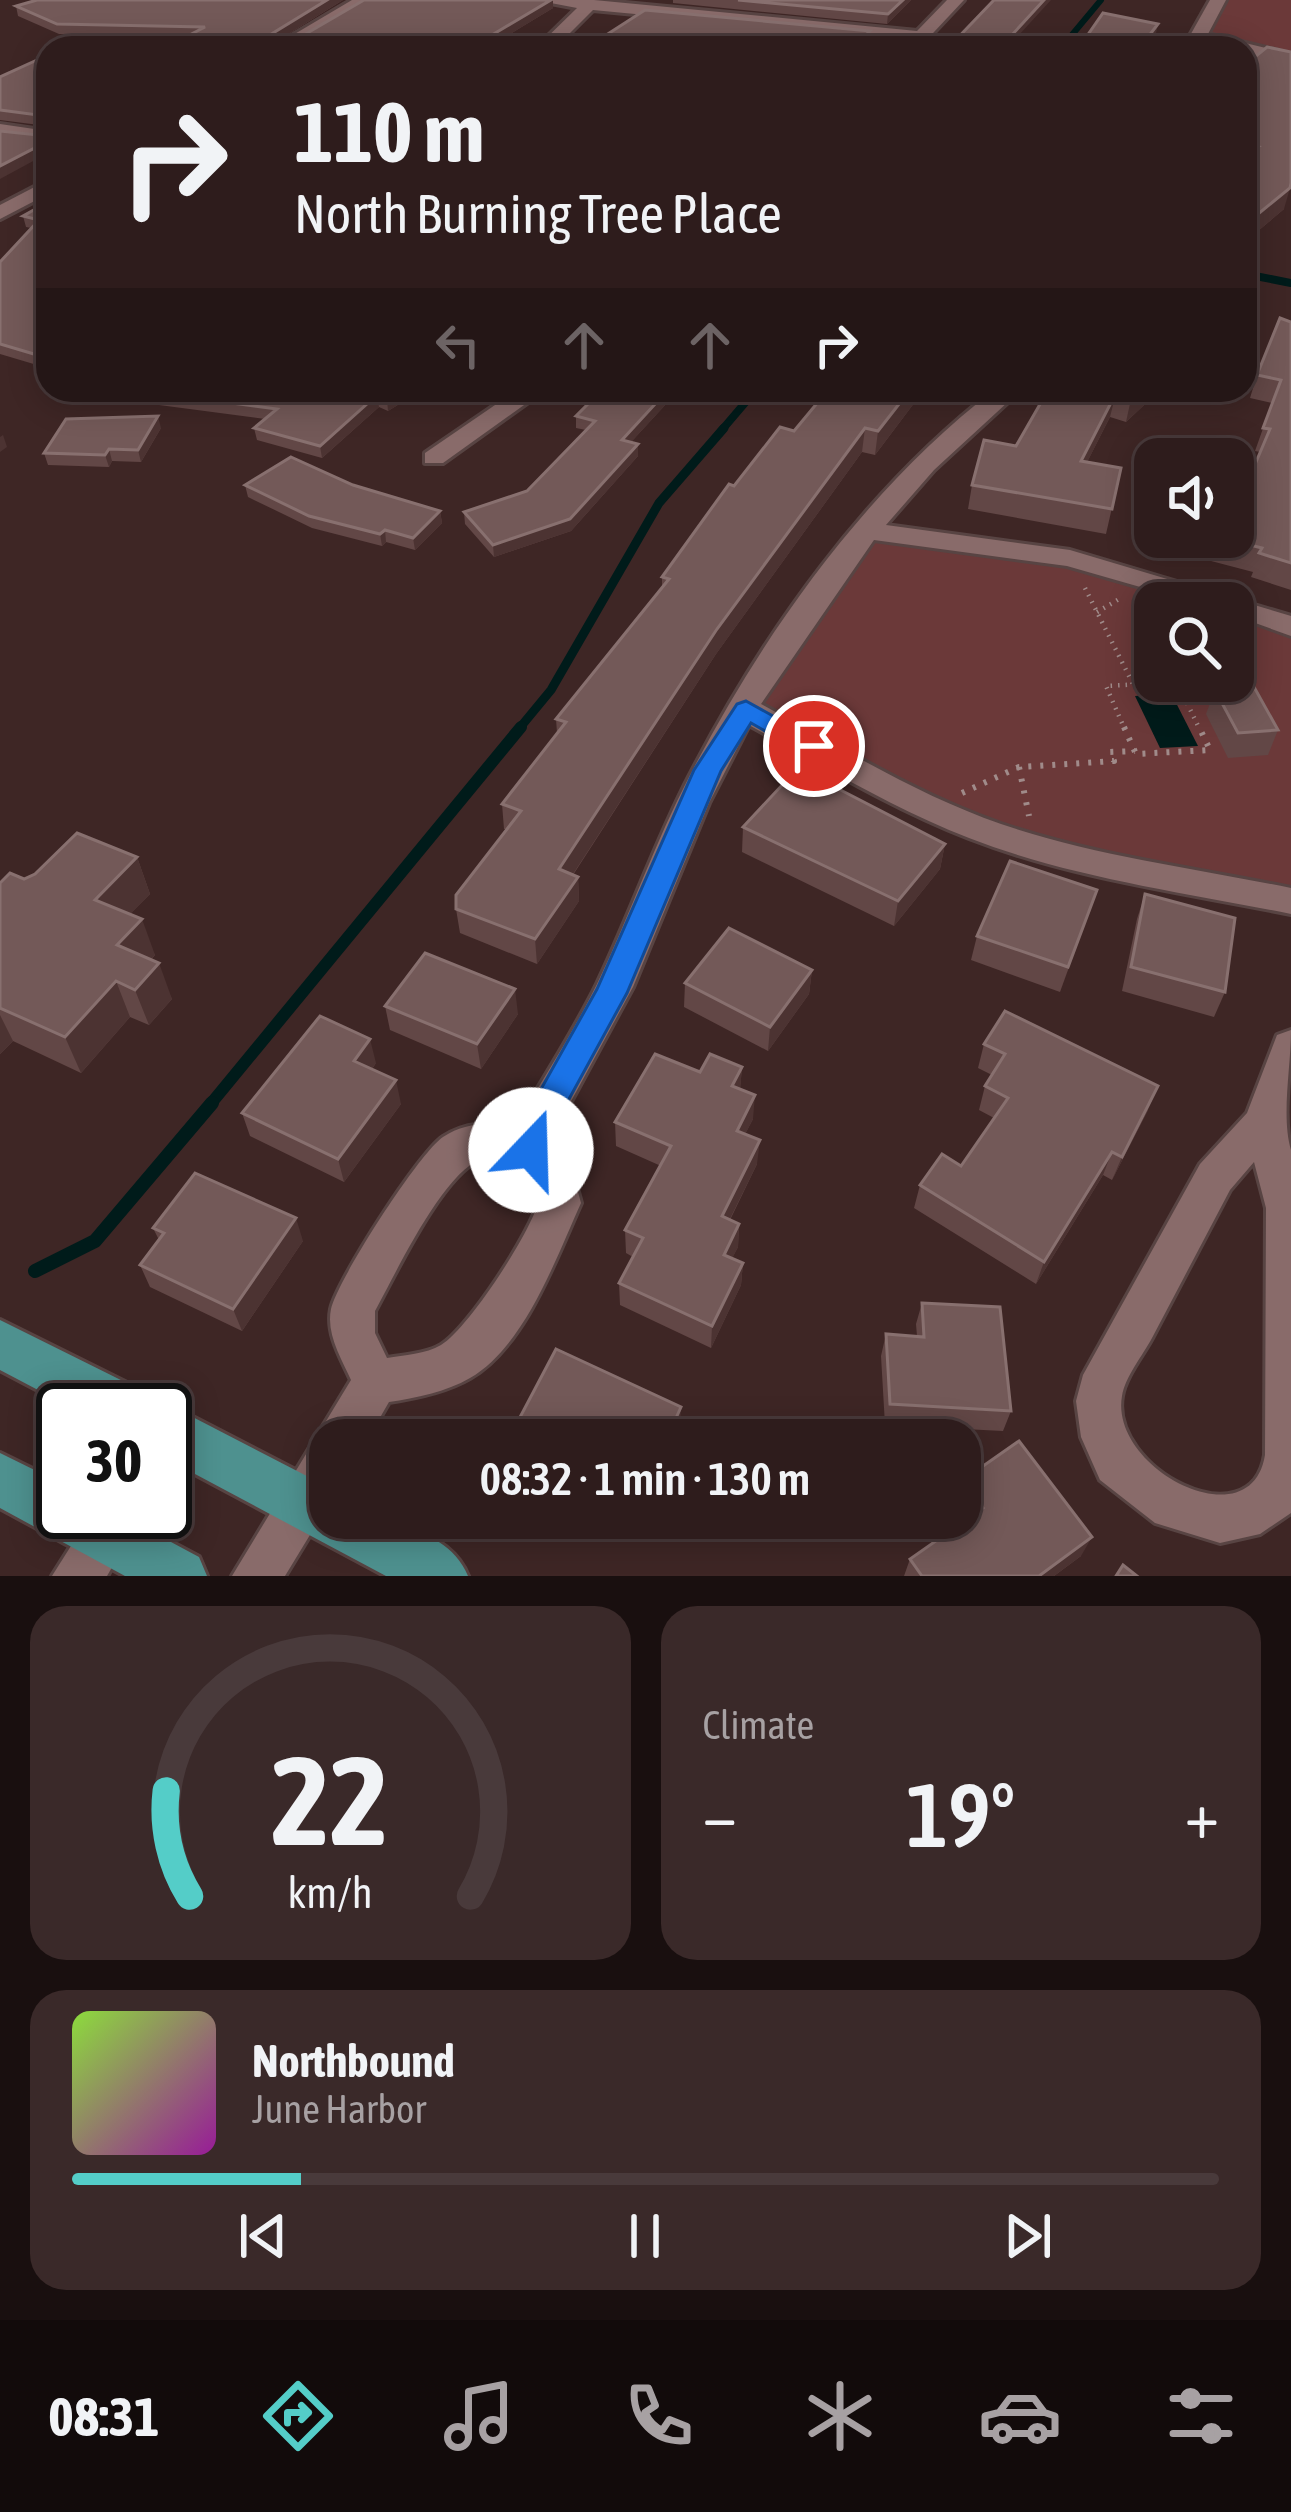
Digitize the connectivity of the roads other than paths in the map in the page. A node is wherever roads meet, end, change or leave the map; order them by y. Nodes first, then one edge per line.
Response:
1 (364, 0) edge
2 (543, 0) edge
3 (693, 0) edge
4 (956, 0) edge
5 (1218, 0) edge
6 (587, 7) junction
7 (680, 16) junction
8 (301, 36) edge
9 (557, 36) edge
10 (889, 36) edge
11 (920, 36) edge
12 (1198, 36) edge
13 (1257, 53) edge
14 (1291, 59) edge
15 (0, 130) edge
16 (36, 135) edge
17 (36, 193) edge
18 (0, 213) edge
19 (516, 402) edge
20 (977, 402) edge
21 (434, 458) dead end
22 (868, 531) junction
23 (1153, 582) edge
24 (1254, 613) edge
25 (1291, 627) edge
26 (746, 710) junction
27 (1291, 901) edge
28 (1291, 1046) edge
29 (1263, 1123) junction
30 (524, 1148) junction
31 (0, 1344) edge
32 (375, 1382) junction
33 (75, 1383) edge
34 (353, 1419) edge
35 (192, 1444) edge
36 (0, 1479) edge
37 (309, 1505) edge
38 (309, 1525) edge
39 (372, 1539) edge
40 (91, 1556) edge
41 (180, 1576) edge
42 (257, 1576) edge
43 (441, 1576) edge

1 - 8 street
2 - 6 street
3 - 7 street
4 - 11 street
5 - 12 street
6 - 7 street
6 - 9 street
7 - 10 street
13 - 14 street
15 - 16 street
17 - 18 street
19 - 21 street
20 - 22 street
22 - 23 street
22 - 26 street
24 - 25 street
26 - 27 street
26 - 30 street
28 - 29 street
29 - 29 street
30 - 32 street
30 - 32 street
31 - 33 main road
32 - 34 street
35 - 37 main road
36 - 40 main road
38 - 42 street
39 - 43 main road
40 - 41 main road

